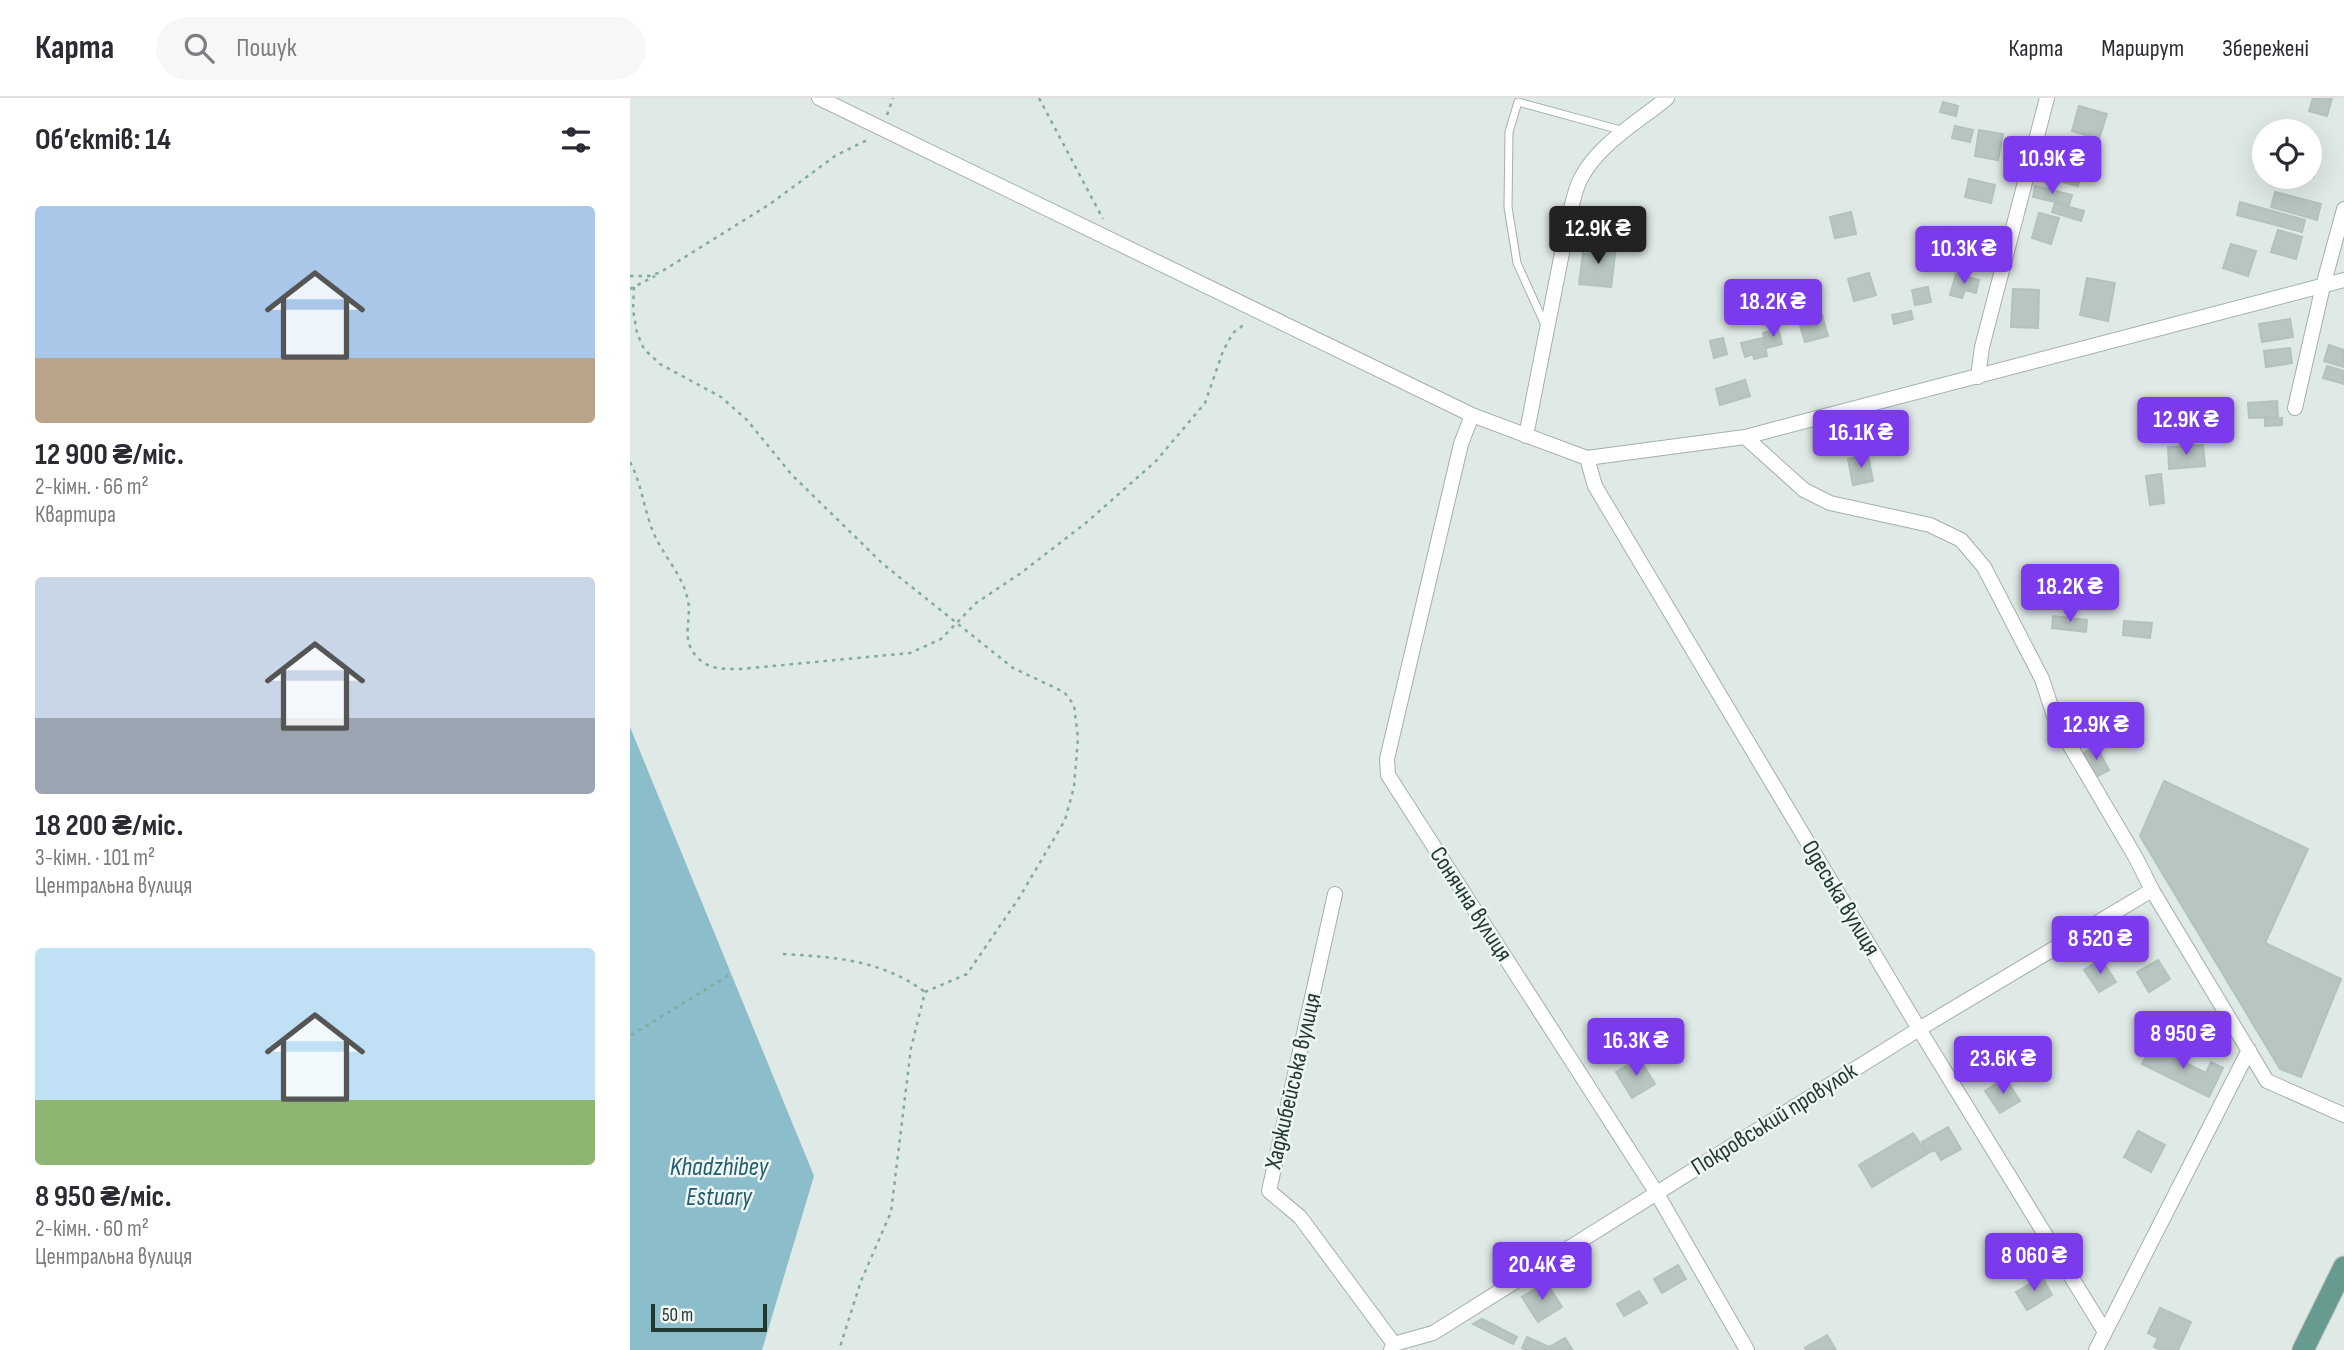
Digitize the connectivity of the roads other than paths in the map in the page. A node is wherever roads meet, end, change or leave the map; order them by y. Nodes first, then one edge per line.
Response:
1 (819, 98) edge
2 (1667, 98) edge
3 (2047, 98) edge
4 (1625, 131) junction
5 (2344, 209) edge
6 (2344, 280) edge
7 (2323, 286) junction
8 (1547, 329) junction
9 (1978, 377) junction
10 (2295, 408) dead end
11 (1472, 415) junction
12 (1526, 436) junction
13 (1745, 437) junction
14 (1587, 458) junction
15 (2152, 890) junction
16 (1335, 894) dead end
17 (1919, 1029) junction
18 (2249, 1050) junction
19 (2344, 1115) edge
20 (1657, 1192) junction
21 (2344, 1267) edge
22 (2105, 1332) junction
23 (1393, 1347) edge
24 (1746, 1350) edge
25 (2096, 1350) edge
26 (2303, 1350) edge

1 - 11 street
2 - 4 street
3 - 9 street
4 - 8 street
4 - 8 lane
5 - 7 street
6 - 7 street
7 - 9 street
7 - 10 street
8 - 12 street
9 - 13 street
11 - 12 street
11 - 20 street, Сонячна вулиця
12 - 14 street
13 - 14 street
13 - 15 street
14 - 17 street, Одеська вулиця
15 - 17 street, Покровський провулок
15 - 18 street
16 - 23 street, Хаджибейська вулиця
17 - 20 street, Покровський провулок
17 - 22 street, Одеська вулиця
18 - 19 street
18 - 22 street
20 - 23 street, Покровський провулок
20 - 24 street, Сонячна вулиця
21 - 26 main road
22 - 25 street

